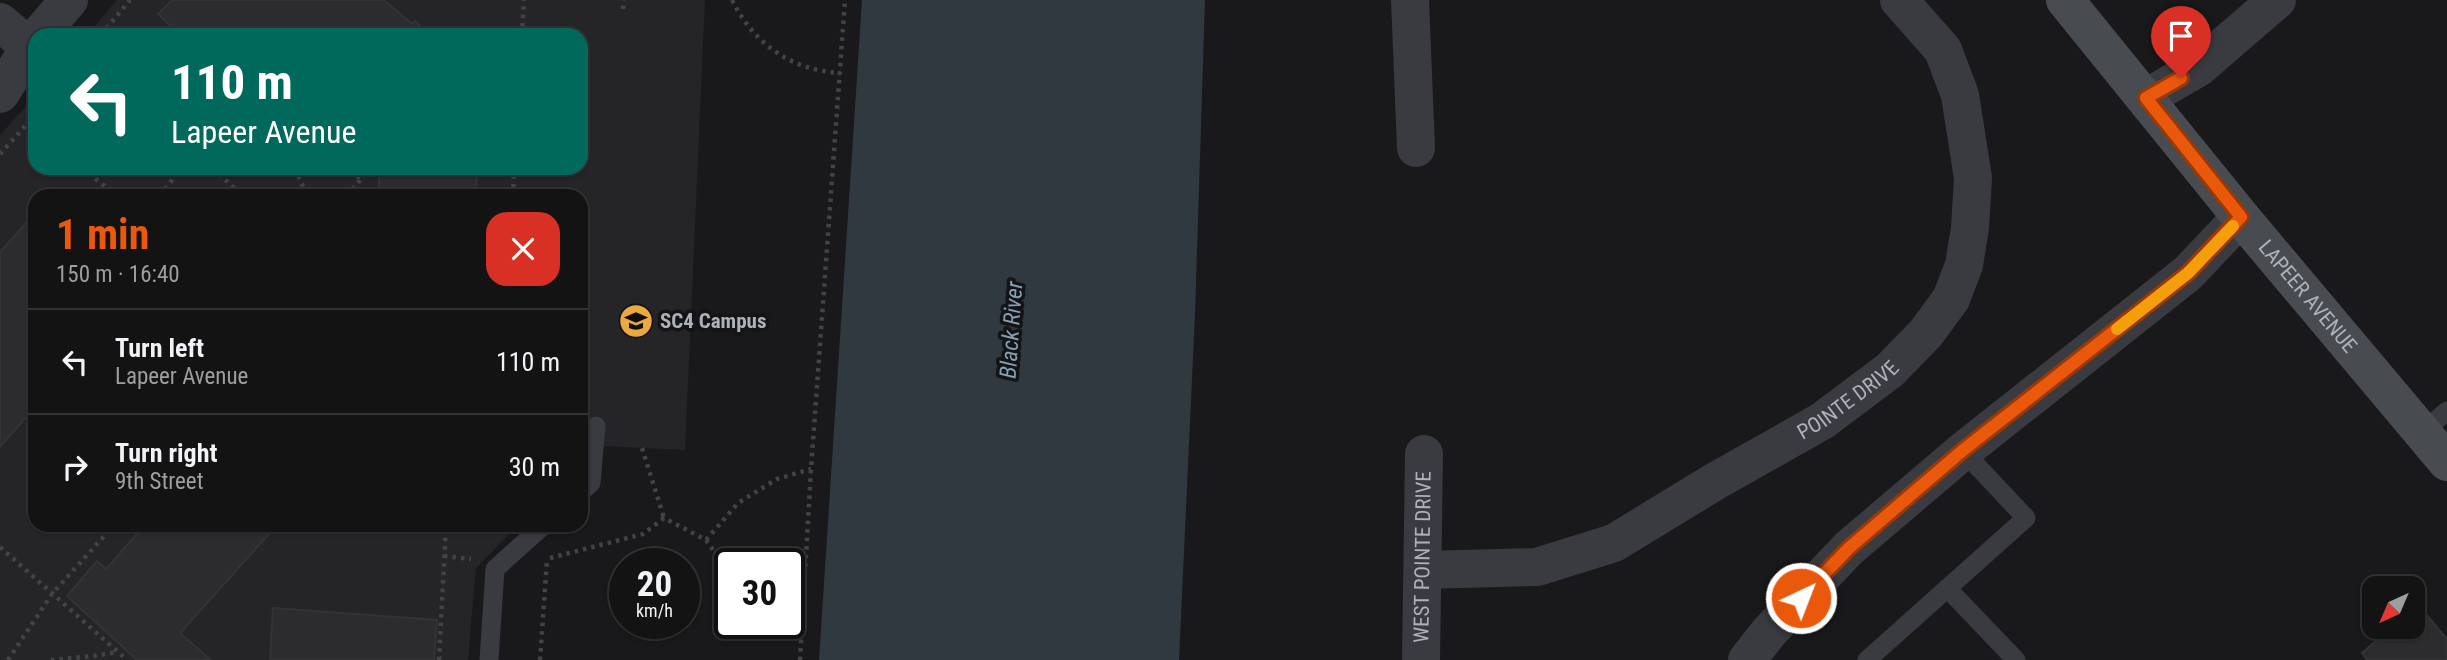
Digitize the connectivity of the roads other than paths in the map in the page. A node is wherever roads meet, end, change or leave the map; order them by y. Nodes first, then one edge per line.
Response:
1 (69, 0) edge
2 (1410, 0) edge
3 (1899, 0) edge
4 (2065, 0) edge
5 (2277, 0) edge
6 (0, 22) edge
7 (44, 28) edge
8 (28, 37) edge
9 (28, 50) edge
10 (0, 94) edge
11 (2146, 98) junction
12 (1416, 148) dead end
13 (2241, 217) junction
14 (2435, 421) edge
15 (596, 426) dead end
16 (1962, 451) junction
17 (1424, 454) dead end
18 (2447, 462) edge
19 (588, 486) edge
20 (536, 532) edge
21 (1423, 570) junction
22 (1947, 588) junction
23 (489, 660) edge
24 (1421, 660) edge
25 (1747, 660) edge
26 (1867, 660) edge
27 (2016, 660) edge

1 - 7 street
2 - 12 street
3 - 21 street, POINTE DRIVE
4 - 11 main road, LAPEER AVENUE
5 - 11 street
6 - 8 street
9 - 10 street
11 - 13 main road, LAPEER AVENUE
13 - 14 main road, LAPEER AVENUE
13 - 16 street
14 - 18 main road, LAPEER AVENUE
15 - 19 lane
16 - 22 lane
16 - 25 street
17 - 21 street, WEST POINTE DRIVE
20 - 23 lane
21 - 24 street, WEST POINTE DRIVE
22 - 26 lane
22 - 27 lane

